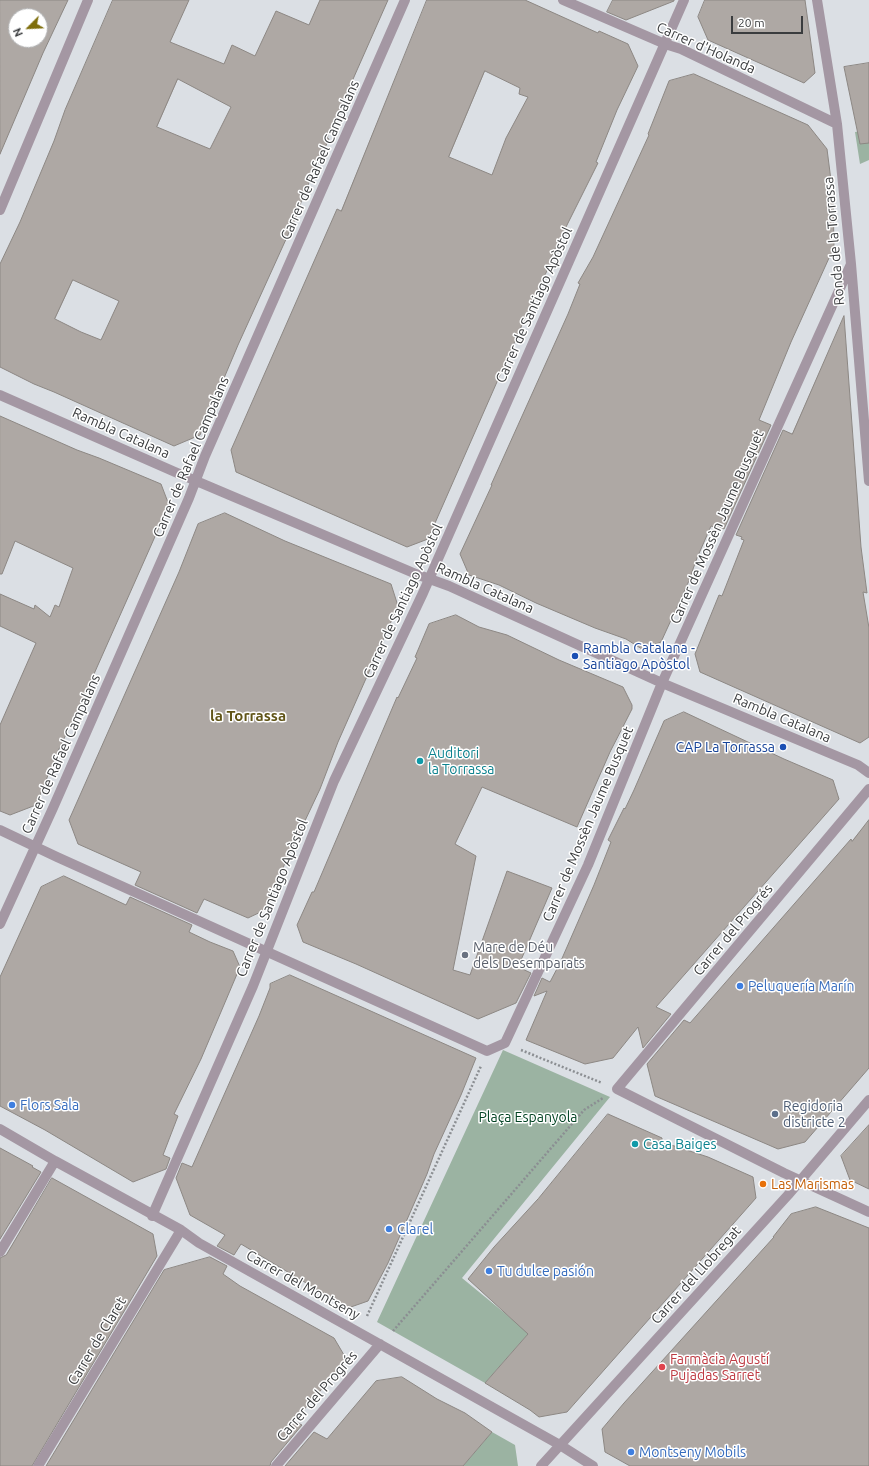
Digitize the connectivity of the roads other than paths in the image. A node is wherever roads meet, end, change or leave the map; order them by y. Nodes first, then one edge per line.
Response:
1 (88, 0) edge
2 (405, 0) edge
3 (563, 0) edge
4 (684, 0) edge
5 (817, 0) edge
6 (665, 44) junction
7 (837, 124) junction
8 (0, 210) edge
9 (851, 264) junction
10 (0, 395) edge
11 (196, 481) junction
12 (869, 482) edge
13 (429, 578) junction
14 (662, 683) junction
15 (869, 762) edge
16 (858, 765) junction
17 (869, 773) edge
18 (869, 789) edge
19 (0, 830) edge
20 (34, 847) junction
21 (0, 924) edge
22 (267, 951) junction
23 (869, 1100) edge
24 (0, 1129) edge
25 (55, 1162) junction
26 (800, 1181) junction
27 (869, 1212) edge
28 (152, 1216) junction
29 (181, 1230) junction
30 (0, 1252) edge
31 (380, 1344) junction
32 (560, 1445) junction
33 (38, 1466) edge
34 (276, 1466) edge
35 (541, 1466) edge
36 (594, 1466) edge

1 - 8 street
2 - 11 street, Carrer de Rafael Campalans
3 - 6 street, Carrer d'Holanda
4 - 6 street, Carrer de Santiago Apòstol
5 - 7 street, Ronda de la Torrassa
6 - 7 street, Carrer d'Holanda
6 - 13 street, Carrer de Santiago Apòstol
7 - 9 street, Ronda de la Torrassa
9 - 12 street, Ronda de la Torrassa
9 - 14 street, Carrer de Mossèn Jaume Busquet
10 - 11 street, Rambla Catalana
11 - 13 street, Rambla Catalana
11 - 20 street, Carrer de Rafael Campalans
13 - 14 street, Rambla Catalana
13 - 22 street, Carrer de Santiago Apòstol
14 - 16 street, Rambla Catalana
14 - 22 street, Carrer de Mossèn Jaume Busquet
15 - 16 street
16 - 17 street, Rambla Catalana
18 - 26 street, Carrer del Progrés
19 - 20 street
20 - 21 street, Carrer de Rafael Campalans
20 - 22 street
22 - 28 street, Carrer de Santiago Apòstol
23 - 26 street, Carrer del Llobregat
24 - 25 street, Carrer del Montseny
25 - 28 street, Carrer del Montseny
25 - 30 street
26 - 27 street
26 - 32 street, Carrer del Llobregat
28 - 29 street, Carrer del Montseny
29 - 31 street, Carrer del Montseny
29 - 33 street, Carrer de Claret
31 - 32 street, Carrer del Montseny
31 - 34 street, Carrer del Progrés
32 - 35 street, Carrer del Llobregat
32 - 36 street, Carrer del Montseny

